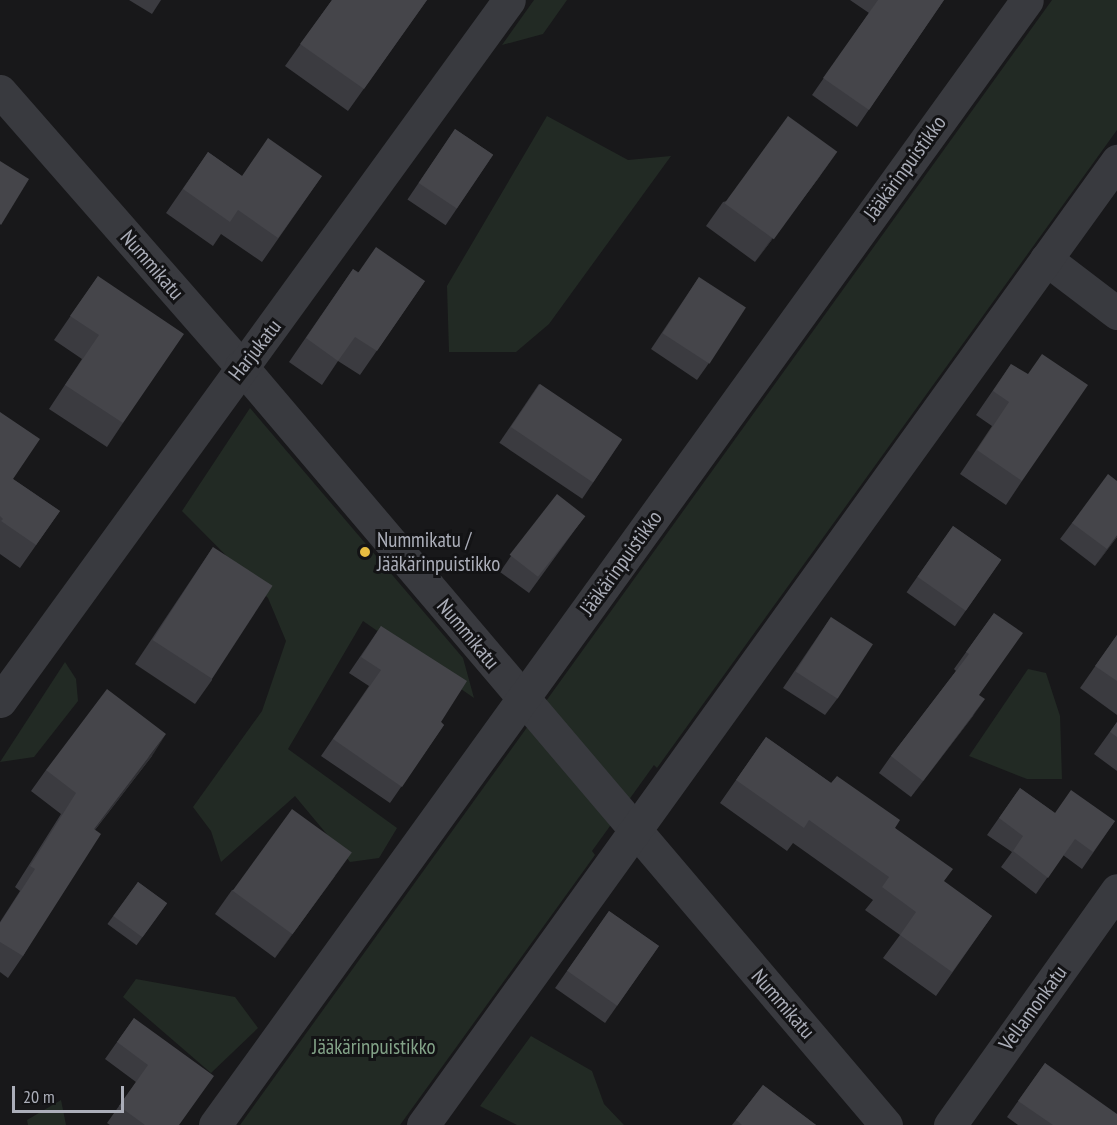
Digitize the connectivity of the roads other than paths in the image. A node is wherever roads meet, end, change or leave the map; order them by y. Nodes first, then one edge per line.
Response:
1 (509, 0) edge
2 (1027, 0) edge
3 (0, 91) edge
4 (1117, 161) edge
5 (1046, 259) junction
6 (1117, 313) edge
7 (241, 366) junction
8 (522, 699) junction
9 (0, 701) edge
10 (634, 832) junction
11 (1117, 890) edge
12 (215, 1125) edge
13 (423, 1125) edge
14 (886, 1125) edge
15 (950, 1125) edge

1 - 7 street, Harjukatu
2 - 8 street, Jääkärinpuistikko
3 - 7 street, Nummikatu
4 - 5 street
5 - 6 street
5 - 10 street
7 - 8 street, Nummikatu
7 - 9 street, Harjukatu
8 - 10 street, Nummikatu
8 - 12 street, Jääkärinpuistikko
10 - 13 street
10 - 14 street, Nummikatu
11 - 15 street, Vellamonkatu

